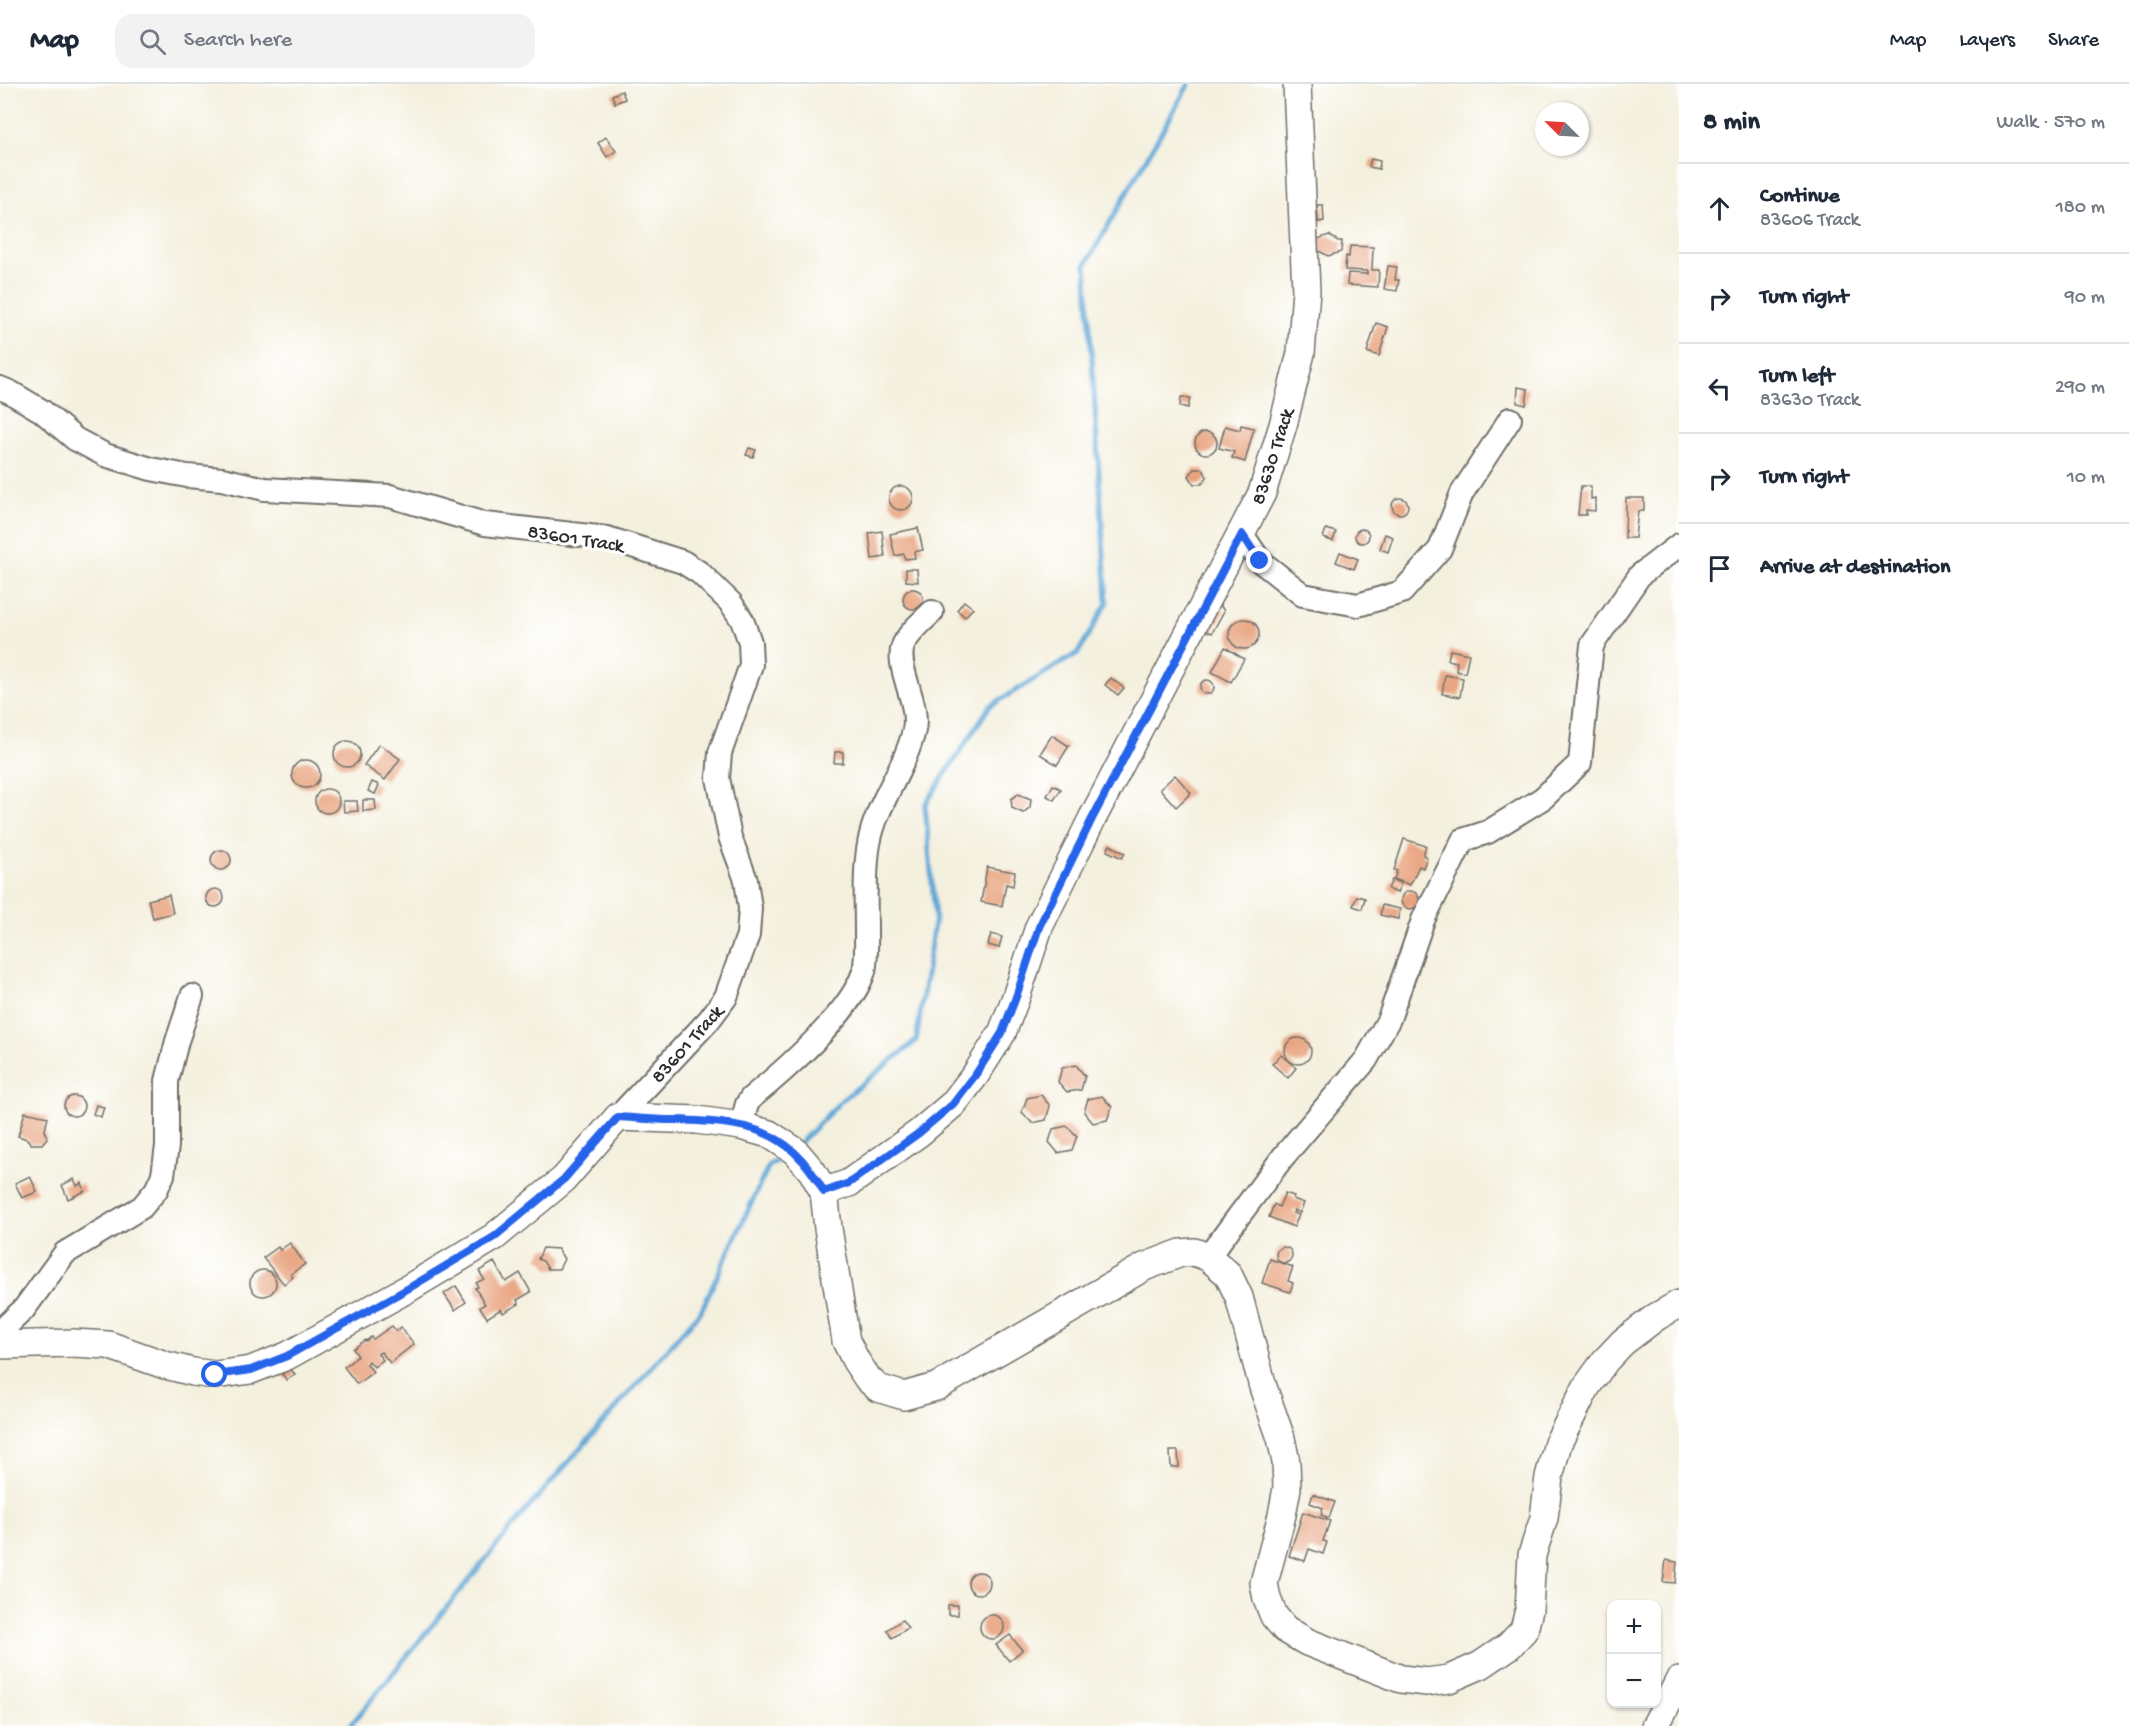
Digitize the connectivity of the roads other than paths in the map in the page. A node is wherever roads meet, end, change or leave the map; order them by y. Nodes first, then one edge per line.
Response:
1 (1298, 84) edge
2 (0, 388) edge
3 (1510, 419) dead end
4 (1242, 534) junction
5 (1679, 545) edge
6 (932, 612) dead end
7 (192, 996) dead end
8 (618, 1117) junction
9 (741, 1125) junction
10 (824, 1192) junction
11 (1208, 1257) junction
12 (1679, 1305) edge
13 (0, 1332) edge
14 (0, 1345) edge
15 (1679, 1681) edge
16 (1655, 1726) edge

1 - 4 street, 83630 Track
2 - 8 street, 83601 Track
3 - 4 street
4 - 10 street, 83630 Track
5 - 11 street
6 - 9 street
7 - 13 street
8 - 9 street
8 - 14 street
9 - 10 street
10 - 11 street
11 - 12 street
15 - 16 street

